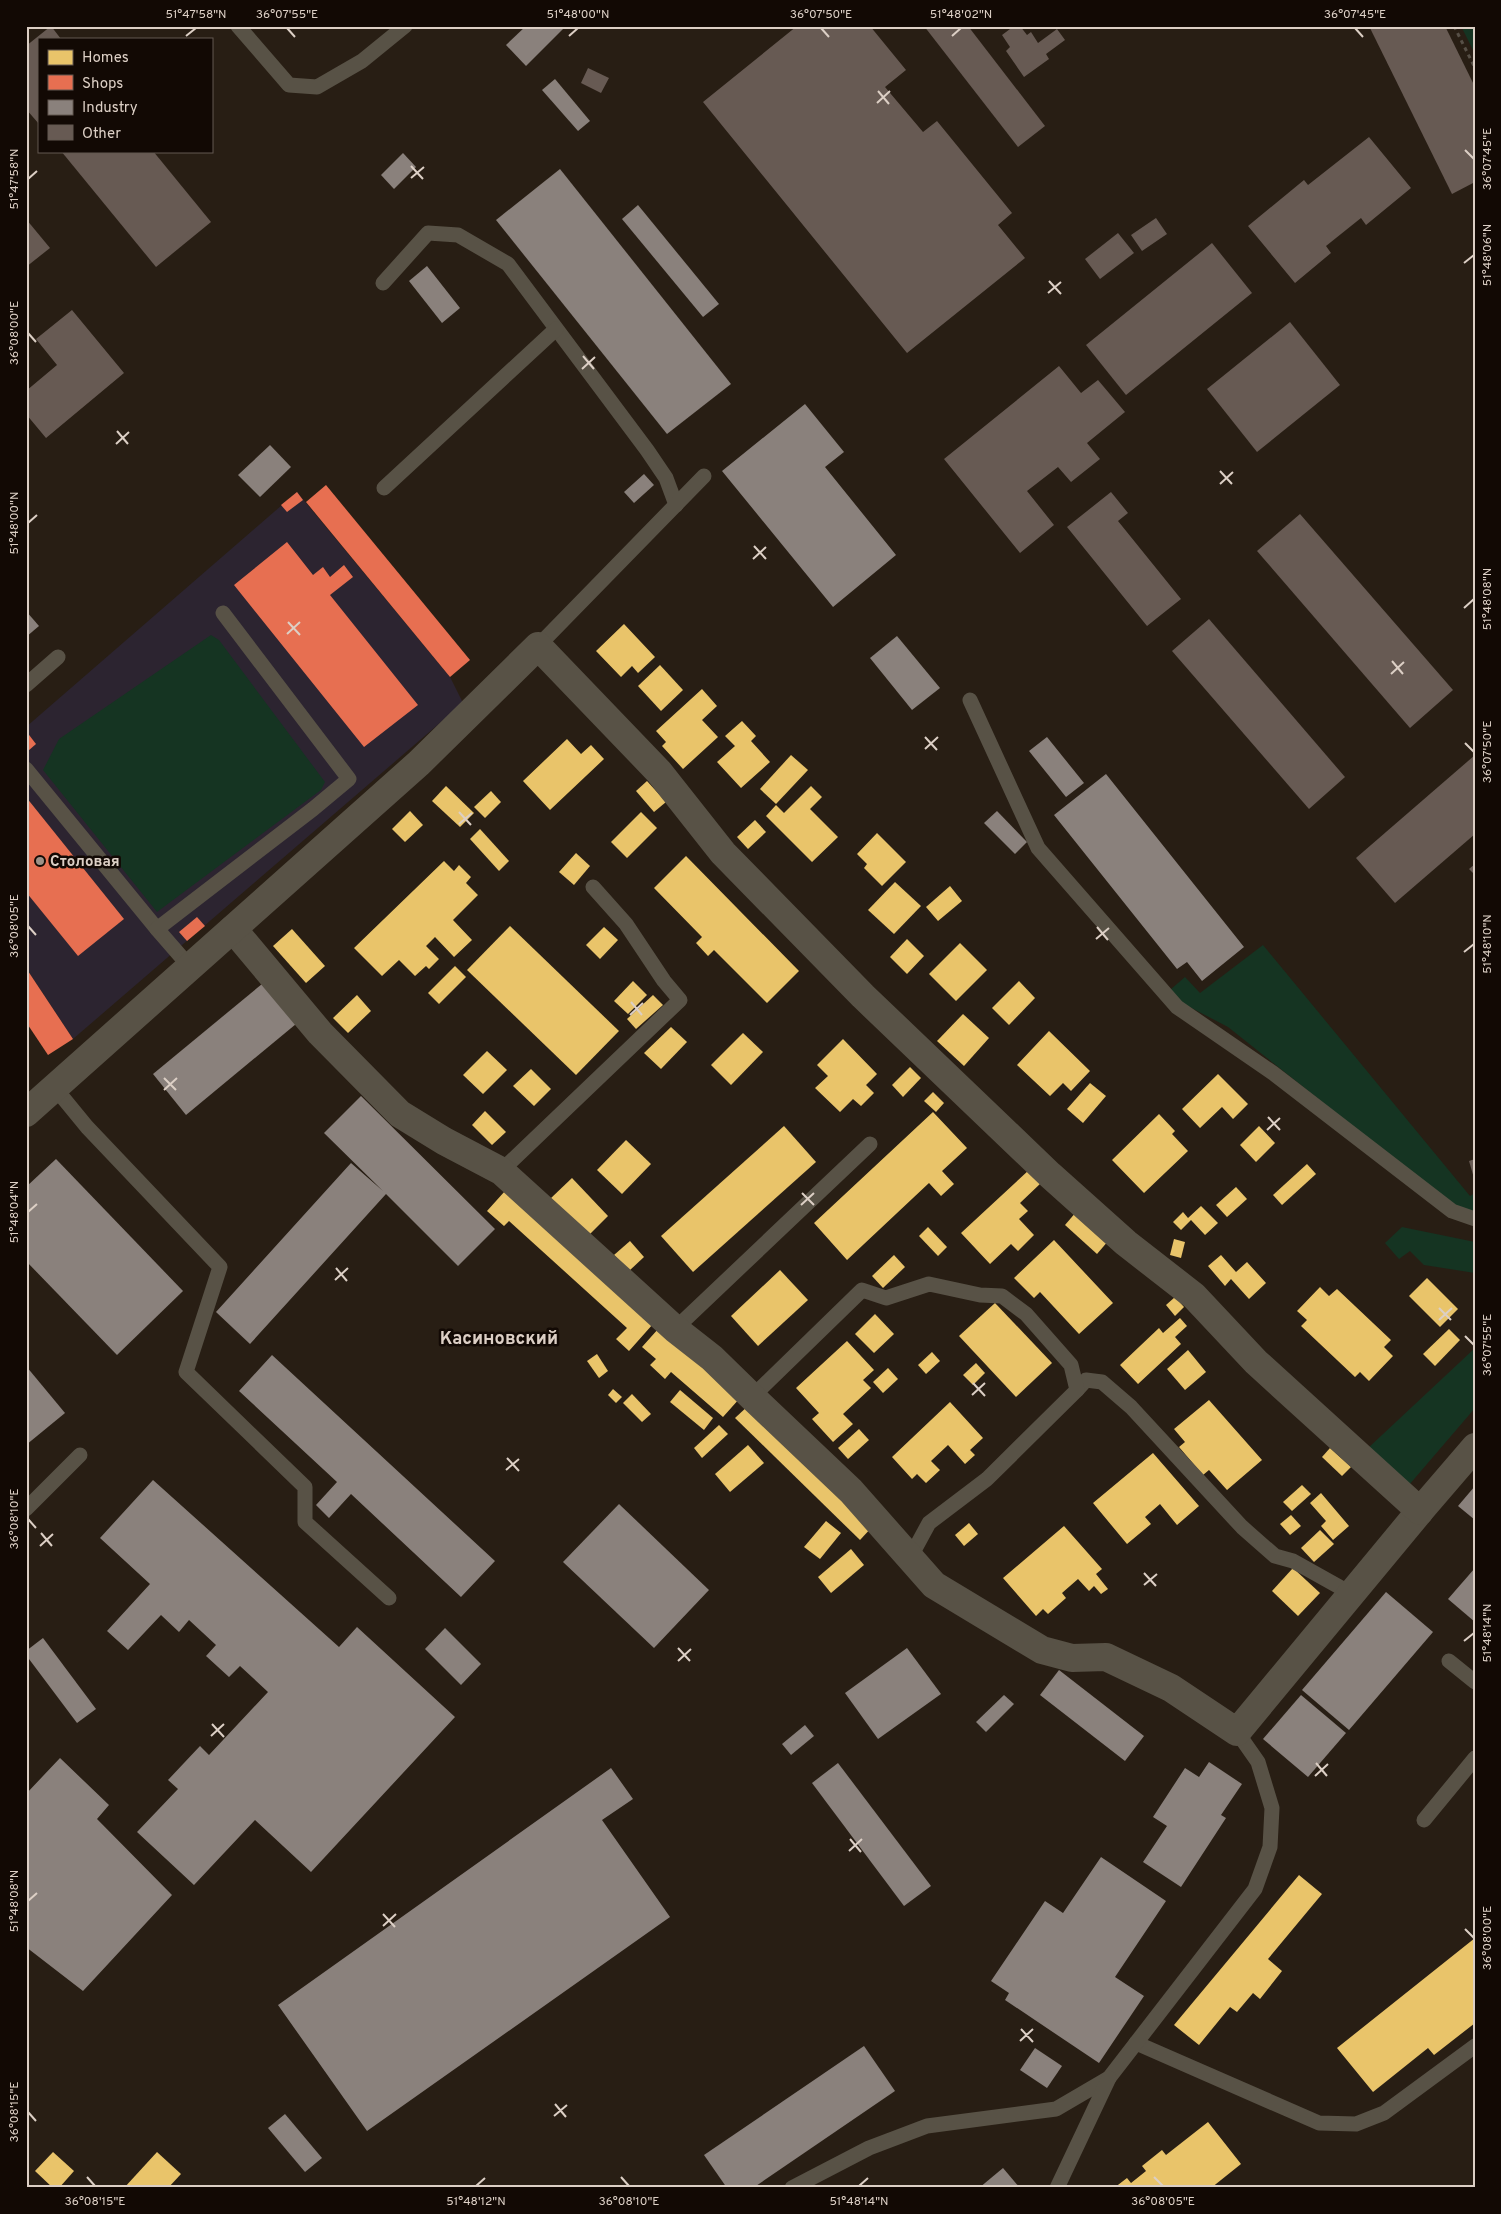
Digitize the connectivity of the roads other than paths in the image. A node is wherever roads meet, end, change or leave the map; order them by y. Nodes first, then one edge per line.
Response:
1 (238, 26) edge
2 (405, 26) edge
3 (383, 283) dead end
4 (556, 329) junction
5 (704, 476) dead end
6 (384, 488) dead end
7 (676, 506) junction
8 (223, 613) dead end
9 (538, 646) junction
10 (58, 657) dead end
11 (26, 685) edge
12 (970, 700) dead end
13 (26, 769) edge
14 (593, 887) dead end
15 (157, 929) junction
16 (233, 929) junction
17 (190, 967) junction
18 (55, 1088) junction
19 (29, 1105) edge
20 (870, 1144) dead end
21 (501, 1171) junction
22 (1475, 1219) edge
23 (675, 1328) junction
24 (1077, 1390) junction
25 (752, 1397) junction
26 (1475, 1447) edge
27 (80, 1455) dead end
28 (26, 1509) edge
29 (1420, 1511) junction
30 (910, 1558) junction
31 (1352, 1594) junction
32 (389, 1598) dead end
33 (1449, 1661) dead end
34 (1475, 1682) edge
35 (1237, 1732) junction
36 (1475, 1758) edge
37 (1424, 1820) dead end
38 (1136, 2043) junction
39 (1475, 2046) edge
40 (1109, 2078) junction
41 (792, 2188) edge
42 (1057, 2188) edge

1 - 2 lane
3 - 4 lane
4 - 6 lane
4 - 7 lane
5 - 7 lane
7 - 9 lane
8 - 15 lane
9 - 16 street
9 - 29 street
10 - 11 lane
12 - 22 lane
13 - 15 lane
14 - 21 lane
15 - 17 lane
16 - 17 street
16 - 21 street
17 - 18 street
18 - 19 street
18 - 32 lane
20 - 23 lane
21 - 23 street
23 - 25 street
24 - 25 lane
24 - 30 lane
24 - 31 lane
25 - 30 street
26 - 29 street
27 - 28 lane
29 - 31 street
30 - 35 street
31 - 35 street
33 - 34 lane
35 - 38 lane
36 - 37 lane
38 - 39 lane
38 - 40 lane
40 - 41 lane
40 - 42 lane

